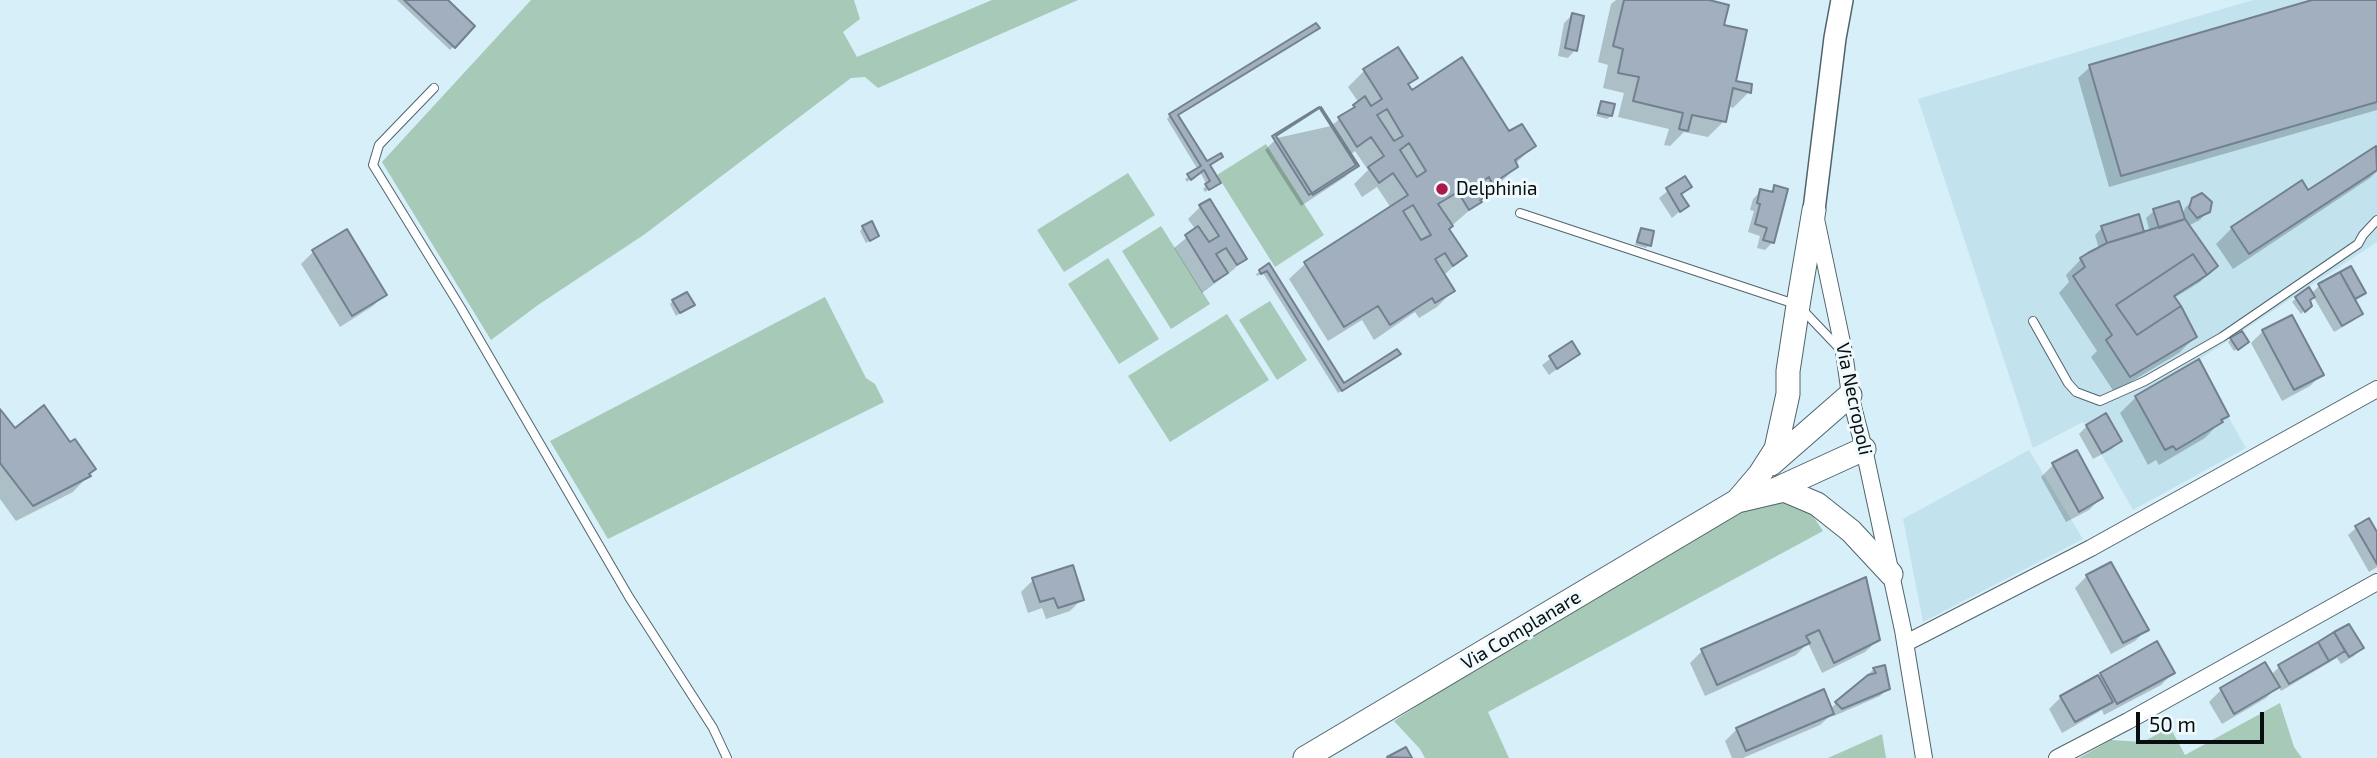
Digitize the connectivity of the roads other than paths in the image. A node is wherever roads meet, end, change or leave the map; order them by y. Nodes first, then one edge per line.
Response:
1 (1826, 0) edge
2 (1842, 0) edge
3 (1835, 38) junction
4 (434, 88) dead end
5 (1814, 210) junction
6 (1520, 213) dead end
7 (2377, 220) edge
8 (1798, 305) junction
9 (2033, 321) dead end
10 (1844, 352) junction
11 (2377, 389) edge
12 (1850, 395) junction
13 (1864, 449) junction
14 (1763, 484) junction
15 (1891, 574) junction
16 (2377, 582) edge
17 (1906, 643) junction
18 (727, 758) edge
19 (1305, 758) edge
20 (1924, 758) edge
21 (2057, 758) edge

1 - 3 street
2 - 3 street, Via Necropoli
3 - 5 street, Via Necropoli
4 - 18 lane
5 - 8 main road
5 - 10 street, Via Necropoli
6 - 8 lane
7 - 9 lane
8 - 10 lane
8 - 14 main road
10 - 12 street, Via Necropoli
11 - 17 street
12 - 13 street, Via Necropoli
12 - 14 main road
13 - 14 main road
13 - 15 street, Via Necropoli
14 - 15 main road
14 - 19 main road, Via Complanare
15 - 17 street, Via Necropoli
16 - 21 street
17 - 20 street, Via Necropoli

